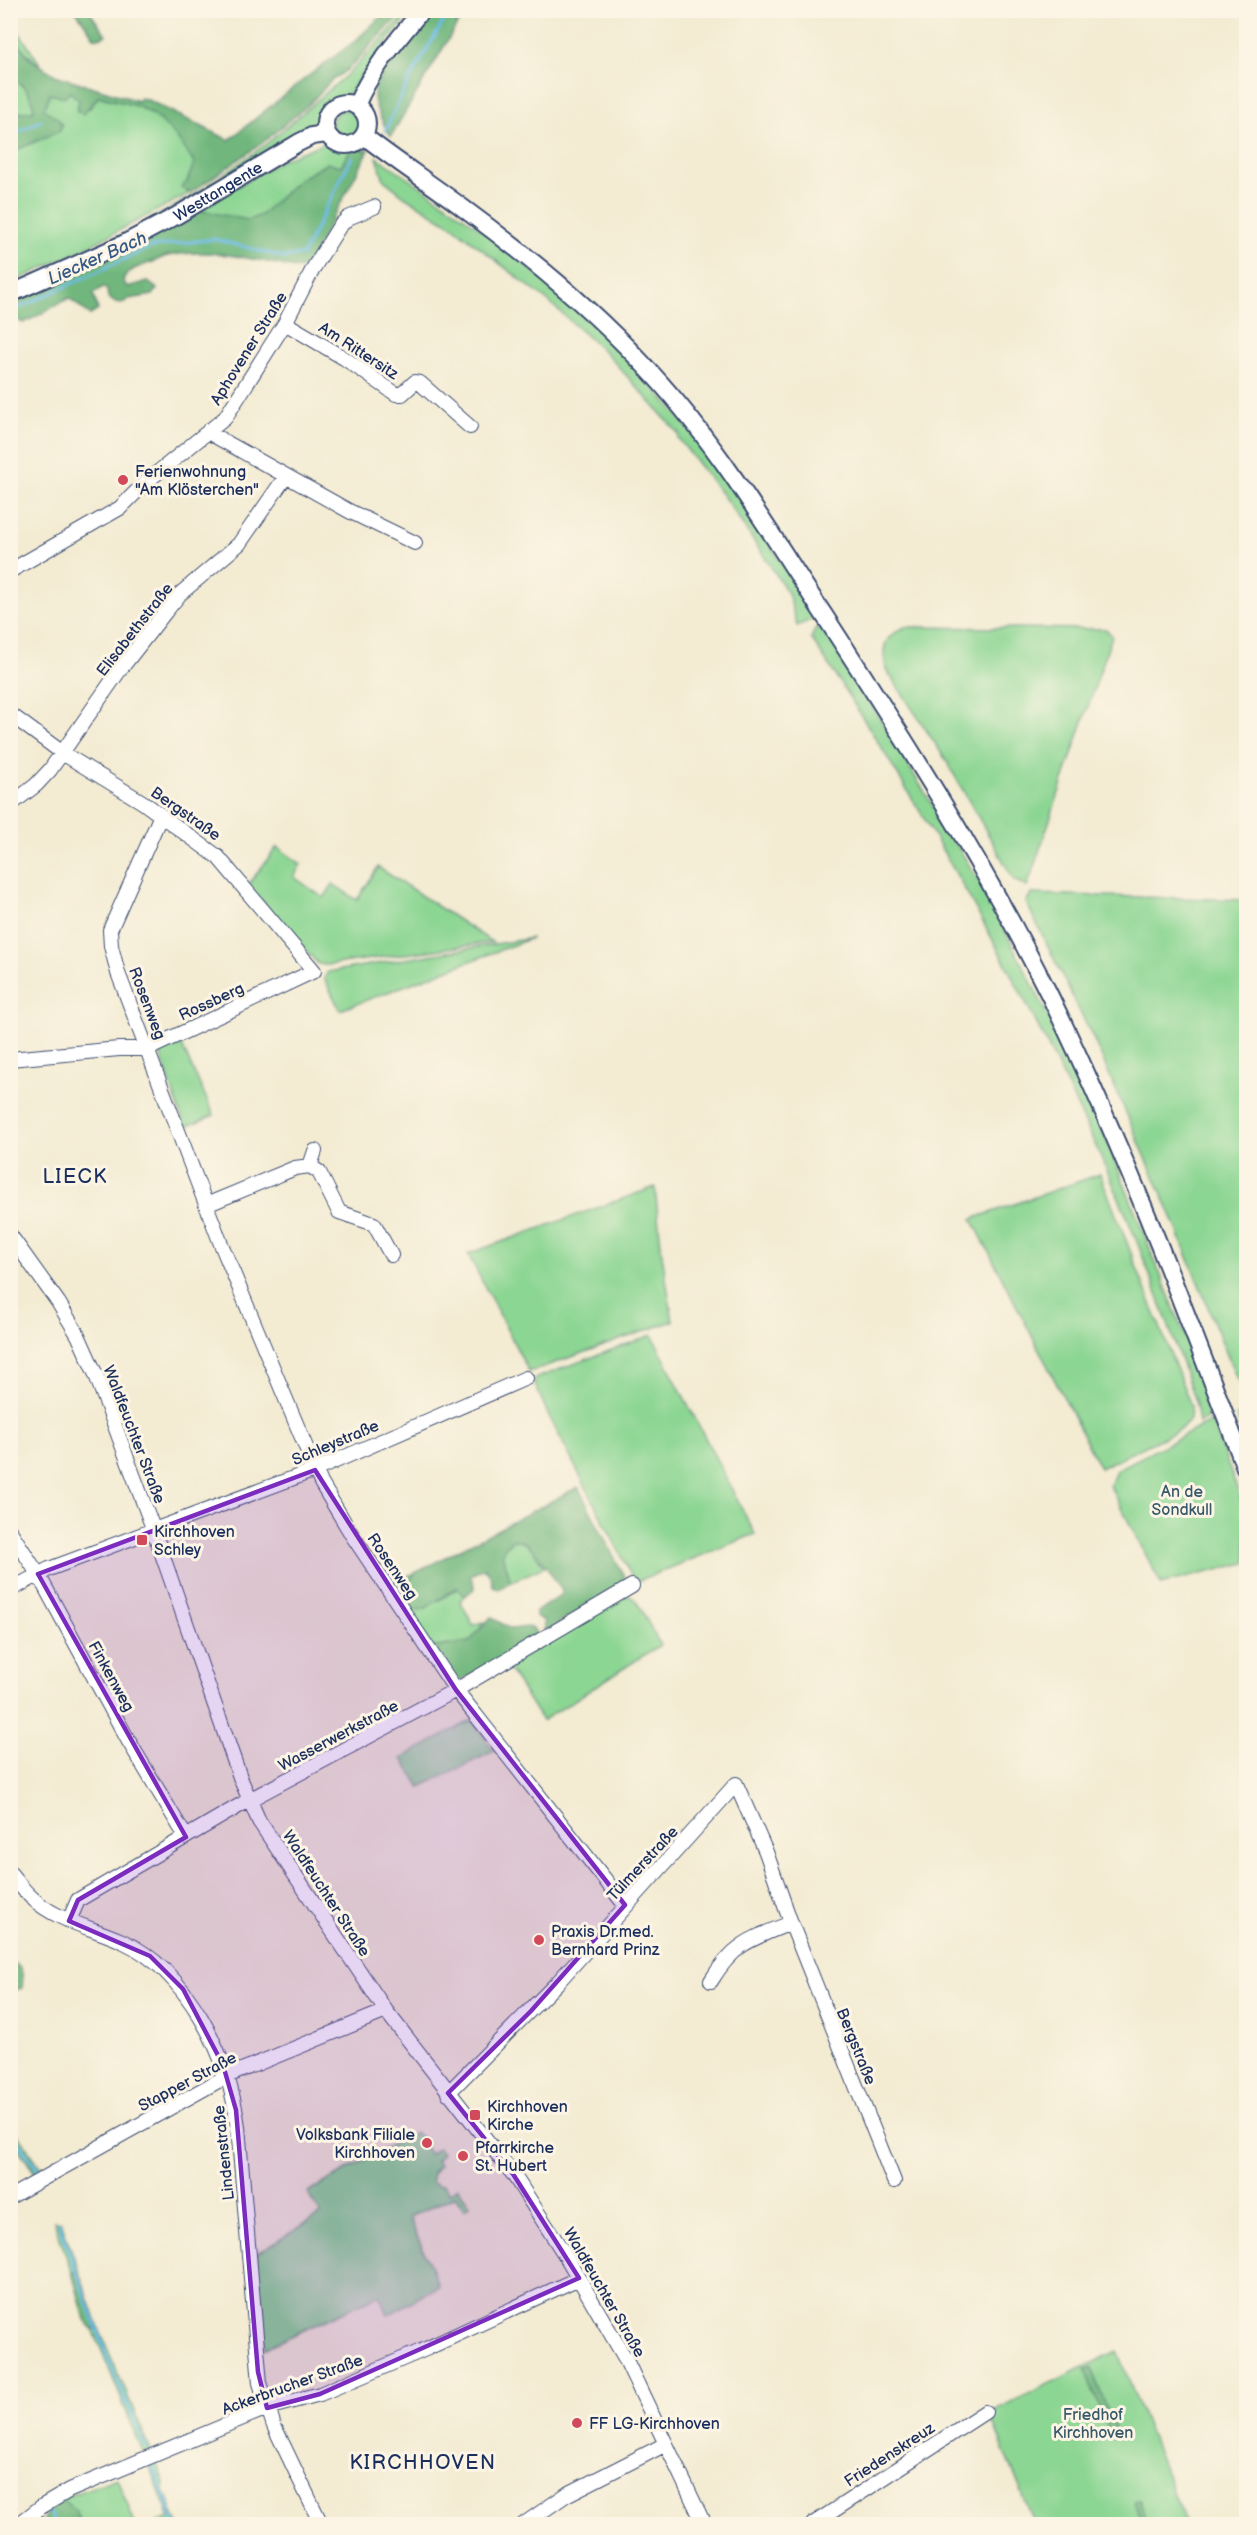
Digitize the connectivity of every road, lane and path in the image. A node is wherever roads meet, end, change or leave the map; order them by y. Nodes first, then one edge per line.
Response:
1 (422, 10) edge
2 (356, 106) junction
3 (327, 134) junction
4 (364, 136) junction
5 (374, 207) dead end
6 (10, 294) edge
7 (285, 323) junction
8 (470, 427) dead end
9 (209, 430) junction
10 (286, 476) junction
11 (415, 543) dead end
12 (10, 571) edge
13 (10, 714) edge
14 (64, 754) junction
15 (10, 805) edge
16 (161, 815) junction
17 (314, 971) joint
18 (148, 1049) junction
19 (10, 1059) edge
20 (315, 1150) dead end
21 (310, 1166) junction
22 (206, 1204) junction
23 (10, 1235) edge
24 (391, 1255) dead end
25 (526, 1378) dead end
26 (315, 1470) junction
27 (1246, 1470) edge
28 (10, 1531) edge
29 (154, 1531) junction
30 (38, 1574) junction
31 (632, 1586) dead end
32 (10, 1590) edge
33 (456, 1690) junction
34 (736, 1784) joint
35 (249, 1800) junction
36 (186, 1837) junction
37 (10, 1873) edge
38 (625, 1905) junction
39 (69, 1921) junction
40 (790, 1923) junction
41 (711, 1981) dead end
42 (386, 2011) junction
43 (227, 2076) junction
44 (448, 2093) junction
45 (894, 2181) dead end
46 (10, 2197) edge
47 (579, 2278) junction
48 (267, 2408) junction
49 (985, 2412) dead end
50 (666, 2444) junction
51 (19, 2524) edge
52 (321, 2524) edge
53 (524, 2524) edge
54 (704, 2524) edge
55 (813, 2524) edge

1 - 2 main road
2 - 3 main road
2 - 4 main road
3 - 4 main road
3 - 6 main road, Westtangente
4 - 27 main road
5 - 7 street, Aphovener Straße
7 - 8 street, Am Rittersitz
7 - 9 street, Aphovener Straße
9 - 10 street
9 - 12 street, Aphovener Straße
10 - 11 street
10 - 14 street, Elisabethstraße
13 - 14 street, Bergstraße
14 - 15 street, Elisabethstraße
14 - 16 street, Bergstraße
16 - 17 street, Bergstraße
16 - 18 street, Rosenweg
17 - 18 street, Rossberg
18 - 19 street, Rossberg
18 - 22 street, Rosenweg
20 - 21 street
21 - 22 street
21 - 24 street
22 - 26 street, Rosenweg
23 - 29 street, Waldfeuchter Straße
25 - 26 street, Schleystraße
26 - 29 street, Schleystraße
26 - 33 street, Rosenweg
28 - 30 street, Finkenweg
29 - 30 street, Schleystraße
29 - 35 street, Waldfeuchter Straße
30 - 32 street, Schleystraße
30 - 36 street, Finkenweg
31 - 33 street, Wasserwerkstraße
33 - 35 street, Wasserwerkstraße
33 - 38 street, Rosenweg
34 - 38 street, Tülmerstraße
34 - 40 street, Bergstraße
35 - 36 street, Wasserwerkstraße
35 - 42 street, Waldfeuchter Straße
36 - 39 street, Wasserwerkstraße
37 - 39 street, Lindenstraße
38 - 44 street, Tülmerstraße
39 - 43 street, Lindenstraße
40 - 41 street
40 - 45 street, Bergstraße
42 - 43 street, Stapper Straße
42 - 44 street, Waldfeuchter Straße
43 - 46 street, Stapper Straße
43 - 48 street, Lindenstraße
44 - 47 street, Waldfeuchter Straße
47 - 48 street, Ackerbrucher Straße
47 - 50 street, Waldfeuchter Straße
48 - 51 street, Ackerbrucher Straße
48 - 52 street, Lindenstraße
49 - 55 street, Friedenskreuz
50 - 53 street
50 - 54 street, Waldfeuchter Straße

